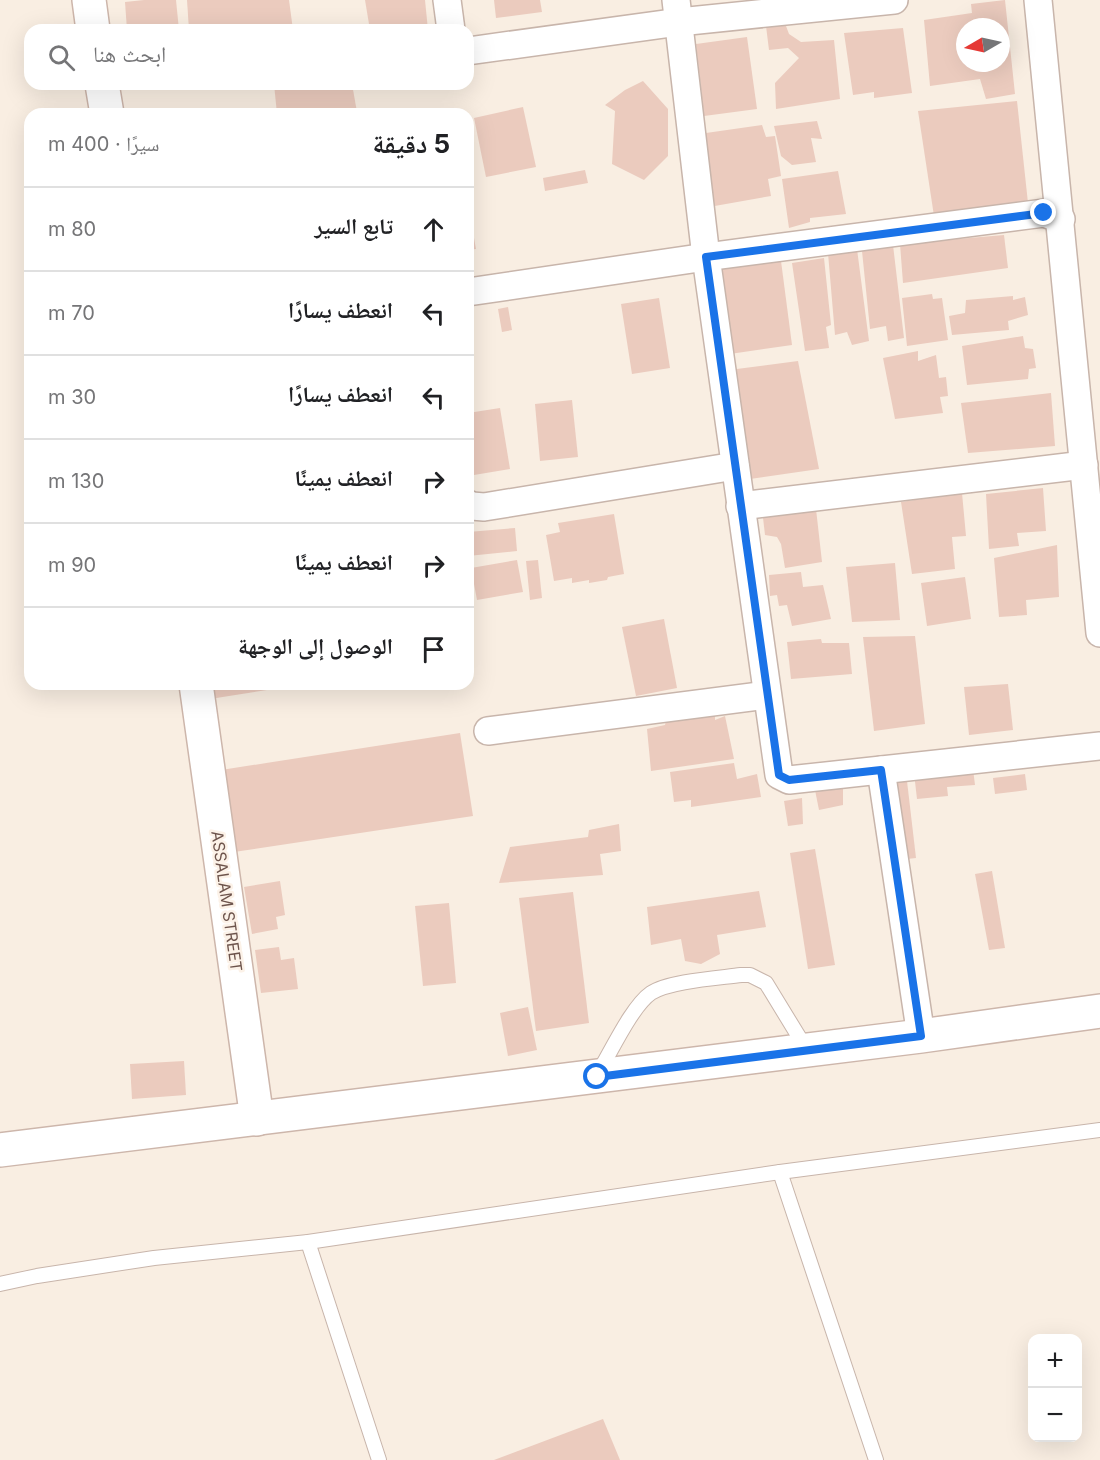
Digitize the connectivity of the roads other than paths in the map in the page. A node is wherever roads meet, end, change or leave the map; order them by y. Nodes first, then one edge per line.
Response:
1 (88, 0) edge
2 (447, 0) edge
3 (894, 0) edge
4 (1038, 0) edge
5 (677, 11) edge
6 (92, 24) edge
7 (450, 24) edge
8 (474, 50) edge
9 (103, 90) edge
10 (106, 108) edge
11 (1061, 219) junction
12 (706, 257) junction
13 (474, 290) edge
14 (1084, 465) junction
15 (735, 466) junction
16 (474, 506) edge
17 (740, 506) junction
18 (1100, 633) edge
19 (197, 690) edge
20 (767, 694) junction
21 (488, 731) dead end
22 (1100, 746) edge
23 (881, 770) junction
24 (1100, 1011) edge
25 (921, 1036) junction
26 (807, 1050) junction
27 (597, 1077) junction
28 (257, 1119) junction
29 (1100, 1130) edge
30 (0, 1150) edge
31 (780, 1172) junction
32 (308, 1242) junction
33 (0, 1284) edge
34 (379, 1460) edge
35 (876, 1460) edge

1 - 6 main road
2 - 7 street
3 - 5 street
4 - 11 street
5 - 8 street
5 - 12 street
9 - 10 main road
11 - 12 street
11 - 14 street
12 - 13 street
12 - 15 street
14 - 17 street
14 - 18 street
15 - 16 street
15 - 17 street
17 - 20 street
19 - 28 main road, ASSALAM STREET
20 - 21 street
20 - 23 street
22 - 23 street
23 - 25 street
24 - 25 main road
25 - 26 main road
26 - 27 main road
26 - 27 lane
27 - 28 main road
28 - 30 main road
29 - 31 lane
31 - 32 lane
31 - 35 lane
32 - 33 lane
32 - 34 lane

